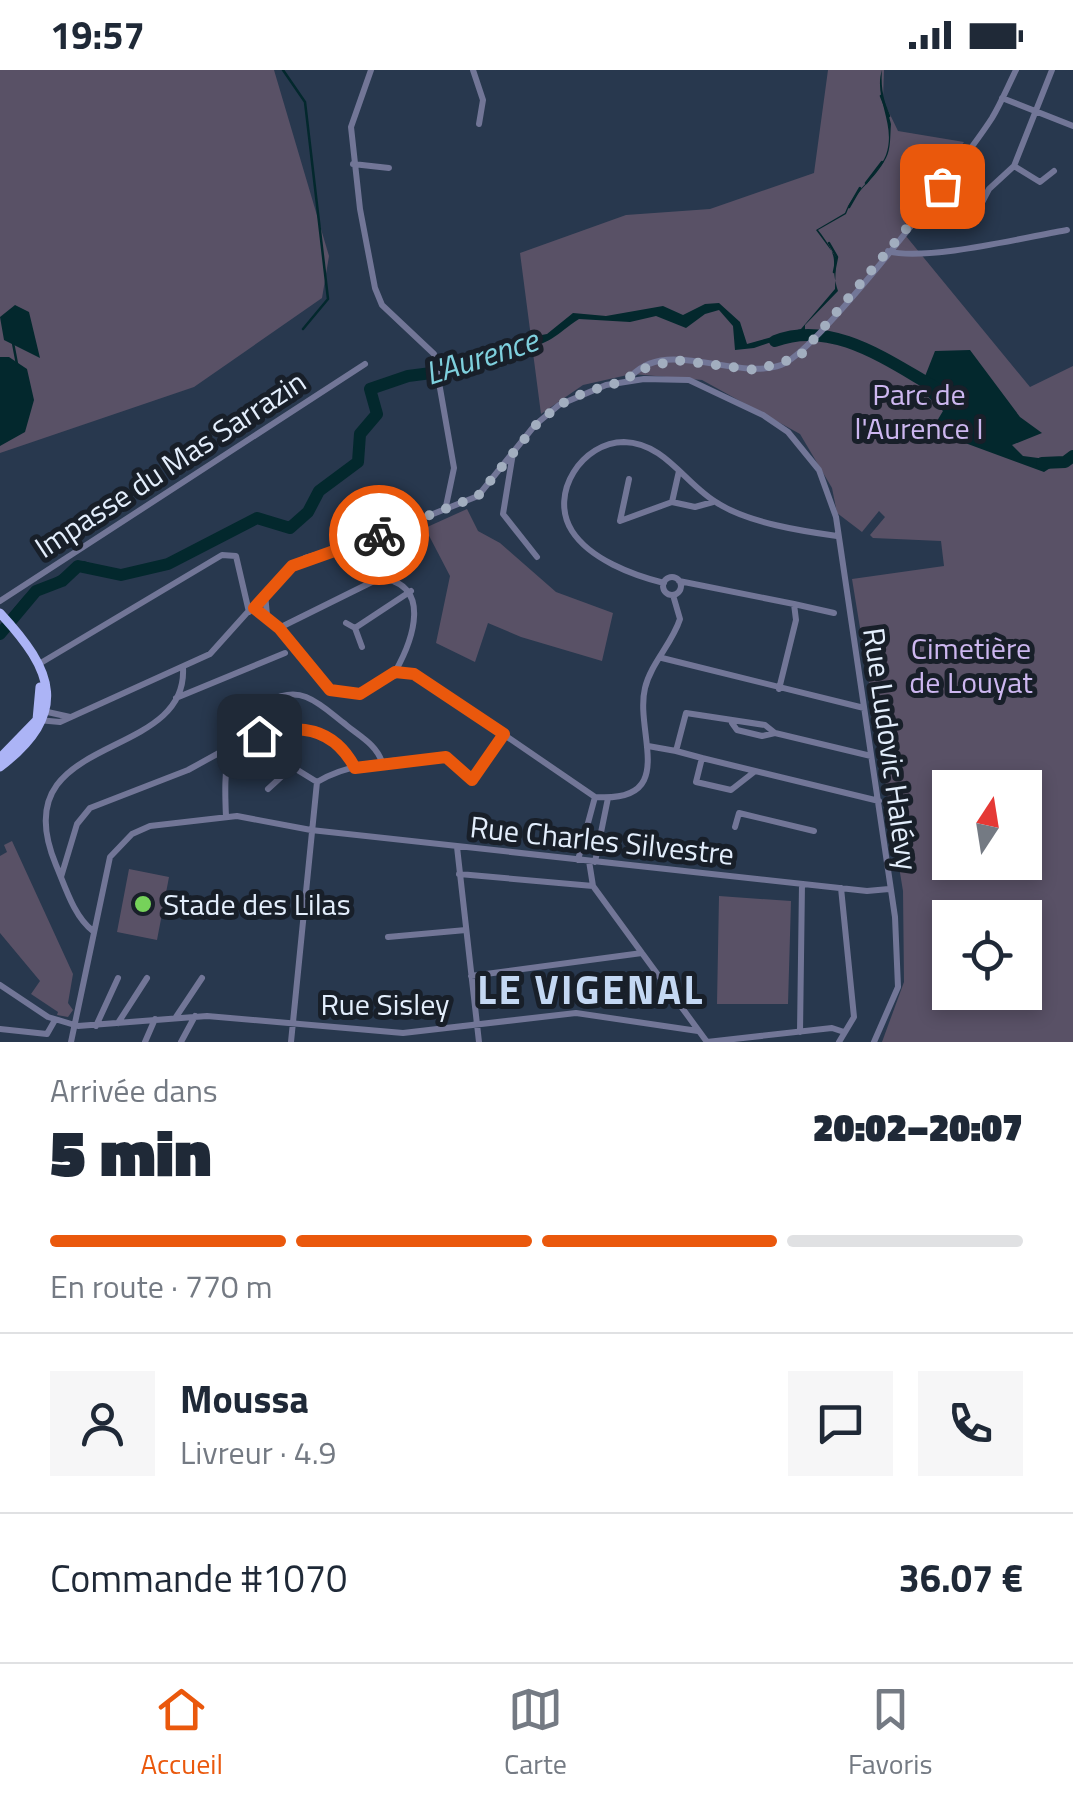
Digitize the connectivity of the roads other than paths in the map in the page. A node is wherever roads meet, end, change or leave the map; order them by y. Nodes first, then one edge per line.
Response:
1 (371, 70) edge
2 (473, 70) edge
3 (1016, 70) edge
4 (1052, 70) edge
5 (1002, 98) junction
6 (1036, 112) junction
7 (479, 124) dead end
8 (1073, 126) edge
9 (353, 164) junction
10 (1014, 166) junction
11 (389, 168) dead end
12 (1054, 171) dead end
13 (977, 212) dead end
14 (1067, 230) dead end
15 (888, 251) junction
16 (675, 360) junction
17 (658, 362) junction
18 (365, 364) dead end
19 (659, 378) junction
20 (627, 380) junction
21 (513, 452) junction
22 (679, 471) junction
23 (629, 479) dead end
24 (672, 502) junction
25 (714, 502) junction
26 (446, 508) junction
27 (838, 536) junction
28 (537, 557) dead end
29 (679, 580) junction
30 (664, 582) junction
31 (411, 591) junction
32 (265, 594) junction
33 (673, 595) junction
34 (0, 601) edge
35 (794, 604) junction
36 (251, 610) junction
37 (834, 612) dead end
38 (266, 615) junction
39 (4, 618) edge
40 (346, 622) dead end
41 (279, 628) junction
42 (355, 628) junction
43 (362, 647) dead end
44 (285, 653) dead end
45 (404, 656) junction
46 (661, 658) junction
47 (39, 664) junction
48 (184, 668) junction
49 (395, 672) junction
50 (414, 674) junction
51 (779, 690) junction
52 (174, 698) junction
53 (864, 708) junction
54 (41, 715) junction
55 (234, 731) junction
56 (504, 734) junction
57 (253, 741) junction
58 (648, 746) junction
59 (228, 748) junction
60 (676, 751) junction
61 (871, 756) junction
62 (0, 758) edge
63 (702, 758) junction
64 (382, 762) junction
65 (292, 766) junction
66 (0, 767) edge
67 (355, 768) junction
68 (754, 772) junction
69 (316, 782) junction
70 (268, 789) dead end
71 (595, 796) junction
72 (608, 798) junction
73 (879, 801) junction
74 (226, 816) junction
75 (735, 827) dead end
76 (311, 830) junction
77 (814, 831) dead end
78 (457, 848) junction
79 (578, 860) junction
80 (592, 862) junction
81 (459, 874) junction
82 (61, 877) junction
83 (802, 884) junction
84 (592, 886) junction
85 (841, 888) junction
86 (888, 889) junction
87 (466, 930) junction
88 (93, 931) junction
89 (388, 937) dead end
90 (642, 953) junction
91 (471, 976) junction
92 (118, 978) dead end
93 (146, 978) dead end
94 (202, 978) dead end
95 (0, 986) edge
96 (195, 1016) junction
97 (176, 1018) junction
98 (55, 1020) junction
99 (155, 1020) junction
100 (118, 1024) junction
101 (75, 1025) junction
102 (293, 1025) junction
103 (96, 1026) junction
104 (477, 1026) junction
105 (0, 1029) edge
106 (698, 1031) junction
107 (800, 1032) junction
108 (844, 1032) junction
109 (775, 1038) edge
110 (72, 1042) edge
111 (144, 1042) edge
112 (182, 1042) edge
113 (291, 1042) edge
114 (479, 1042) edge
115 (707, 1042) edge
116 (839, 1042) edge
117 (874, 1042) edge

1 - 9 street
2 - 7 street
3 - 5 street
4 - 6 street
5 - 6 street
5 - 15 street
6 - 8 street
6 - 10 street
9 - 11 street
9 - 26 street
10 - 12 street
10 - 13 street
14 - 15 street
15 - 16 street
16 - 17 street
16 - 19 street
17 - 19 street
17 - 20 street
18 - 34 street, Impasse du Mas Sarrazin
19 - 20 street, Rue Ludovic Halévy
19 - 27 street, Rue Ludovic Halévy
20 - 21 street
21 - 26 street
21 - 28 street
22 - 24 street
22 - 25 street
22 - 30 street
23 - 24 street
24 - 25 street
25 - 27 street
26 - 32 street
27 - 53 street, Rue Ludovic Halévy
29 - 30 street
29 - 33 street
29 - 35 street
30 - 33 street
31 - 41 street
31 - 42 street
31 - 45 street
32 - 36 street
32 - 38 street
33 - 46 street
35 - 37 street
35 - 51 street
36 - 38 street
36 - 47 street
36 - 48 street
38 - 41 street
39 - 47 main road
40 - 42 street
41 - 49 street
42 - 43 street
44 - 52 street
45 - 49 street
45 - 50 street
46 - 51 street
46 - 58 street
47 - 54 main road
48 - 52 street
48 - 54 street
49 - 50 street
50 - 56 street
51 - 53 street
52 - 82 street
53 - 61 street, Rue Ludovic Halévy
54 - 62 main road
54 - 66 main road
55 - 57 street
55 - 59 street
55 - 64 street
56 - 64 street
56 - 71 street
57 - 65 street
57 - 67 street
58 - 60 street
58 - 72 street
59 - 74 street
59 - 82 street
60 - 61 street
60 - 63 street
61 - 73 street, Rue Ludovic Halévy
63 - 68 street
63 - 68 street
64 - 67 street
65 - 69 street
65 - 70 street
67 - 69 street
68 - 73 street
69 - 76 street
71 - 72 street
71 - 79 street
72 - 80 street
73 - 86 street, Rue Ludovic Halévy
74 - 76 street, Rue Charles Silvestre
74 - 88 street, Rue Charles Silvestre
75 - 77 street
76 - 78 street, Rue Charles Silvestre
76 - 102 street
78 - 79 street, Rue Charles Silvestre
78 - 81 street
79 - 80 street, Rue Charles Silvestre
80 - 83 street, Rue Charles Silvestre
80 - 84 street
81 - 84 street
81 - 87 street
82 - 88 street
83 - 85 street, Rue Charles Silvestre
83 - 107 street
84 - 90 street
85 - 86 street, Rue Charles Silvestre
85 - 108 street
86 - 117 street, Rue Ludovic Halévy
87 - 89 street
87 - 91 street
88 - 101 street, Rue Charles Silvestre
90 - 91 street
90 - 106 street
91 - 104 street
92 - 103 street
93 - 100 street
94 - 97 street
95 - 98 street
96 - 97 street, Rue Sisley
96 - 102 street, Rue Sisley
96 - 112 street
97 - 99 street, Rue Sisley
98 - 101 street, Rue Sisley
98 - 105 street
99 - 100 street, Rue Sisley
99 - 111 street
100 - 103 street, Rue Sisley
101 - 103 street, Rue Sisley
101 - 110 street, Rue Charles Silvestre
102 - 104 street, Rue Sisley
102 - 113 street
104 - 106 street, Rue Sisley
104 - 114 street
106 - 115 street
107 - 108 street
107 - 109 street
108 - 116 street
109 - 115 street

